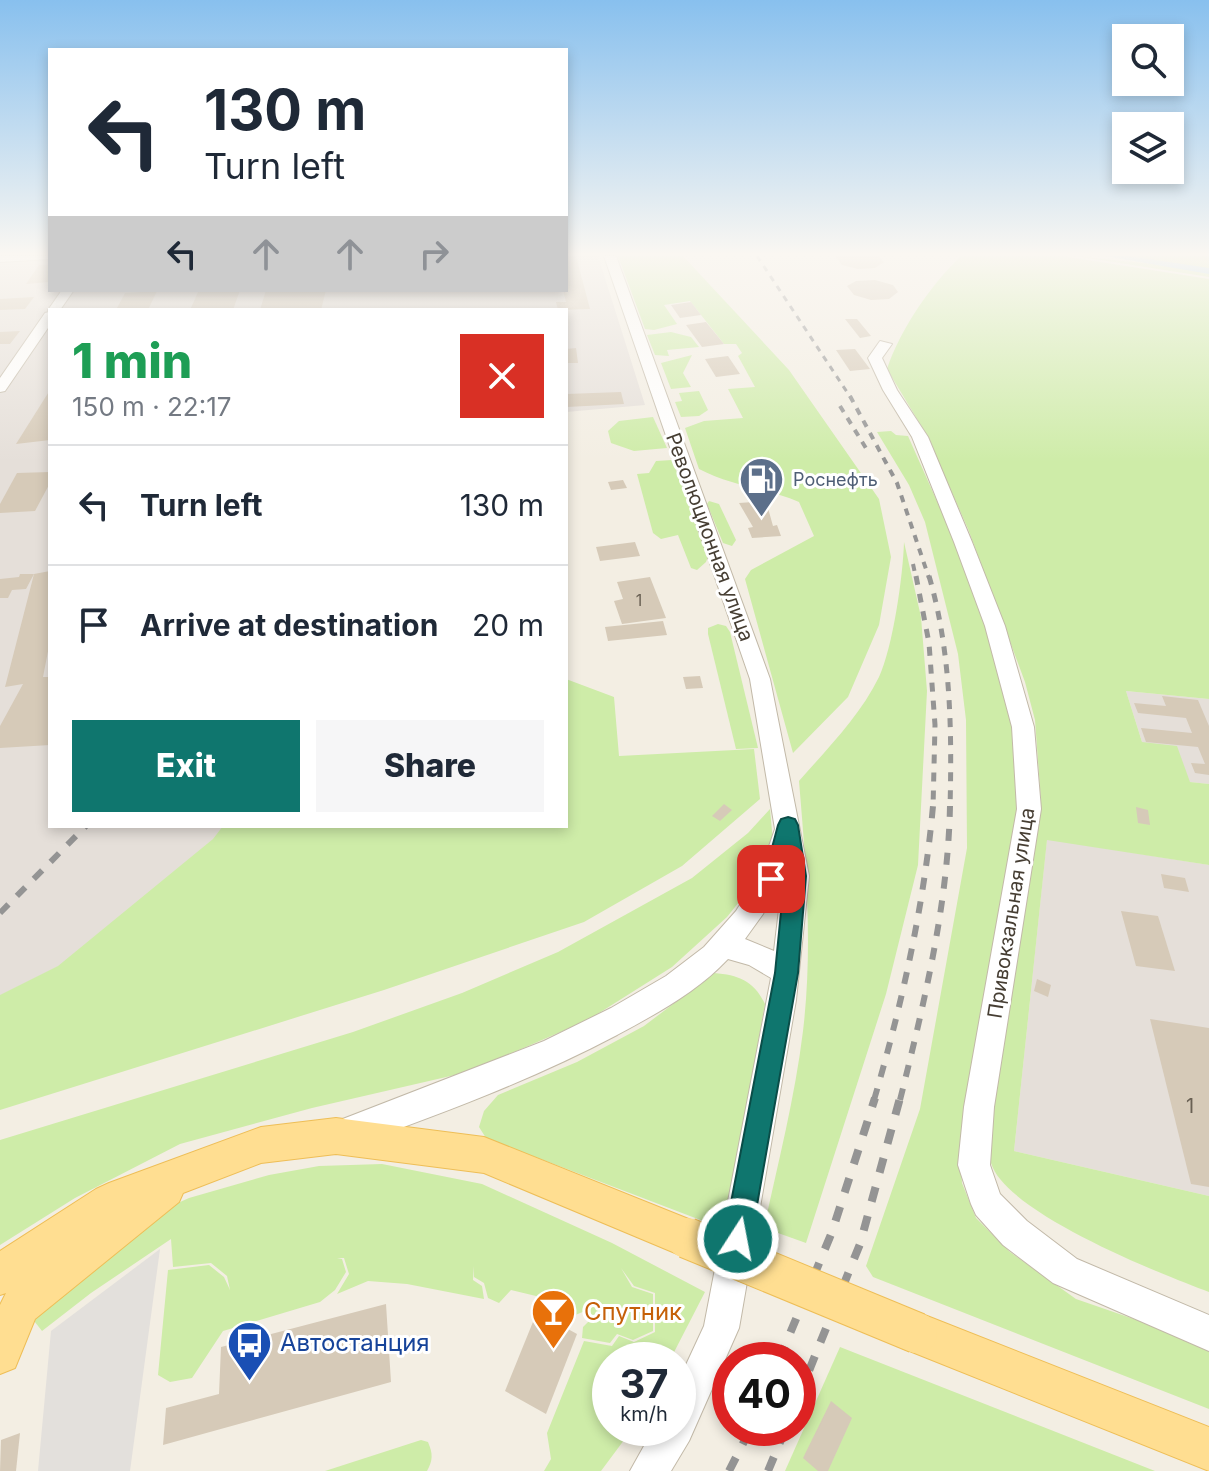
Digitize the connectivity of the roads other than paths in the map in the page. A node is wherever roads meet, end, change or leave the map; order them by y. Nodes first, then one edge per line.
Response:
1 (44, 325) edge
2 (635, 325) edge
3 (885, 344) dead end
4 (0, 388) edge
5 (788, 825) junction
6 (723, 946) junction
7 (786, 973) junction
8 (336, 1136) junction
9 (188, 1172) junction
10 (0, 1275) edge
11 (1209, 1333) edge
12 (0, 1353) edge
13 (696, 1384) edge
14 (665, 1446) edge
15 (1209, 1449) edge
16 (649, 1471) edge

1 - 4 street
2 - 5 street, Революционная улица
3 - 11 street, Привокзальная улица
5 - 6 street
5 - 7 street, Революционная улица
6 - 7 street
6 - 8 street
7 - 13 street, Революционная улица
8 - 9 main road
8 - 15 main road, bridge
9 - 10 main road
9 - 12 main road
14 - 16 street, Революционная улица

